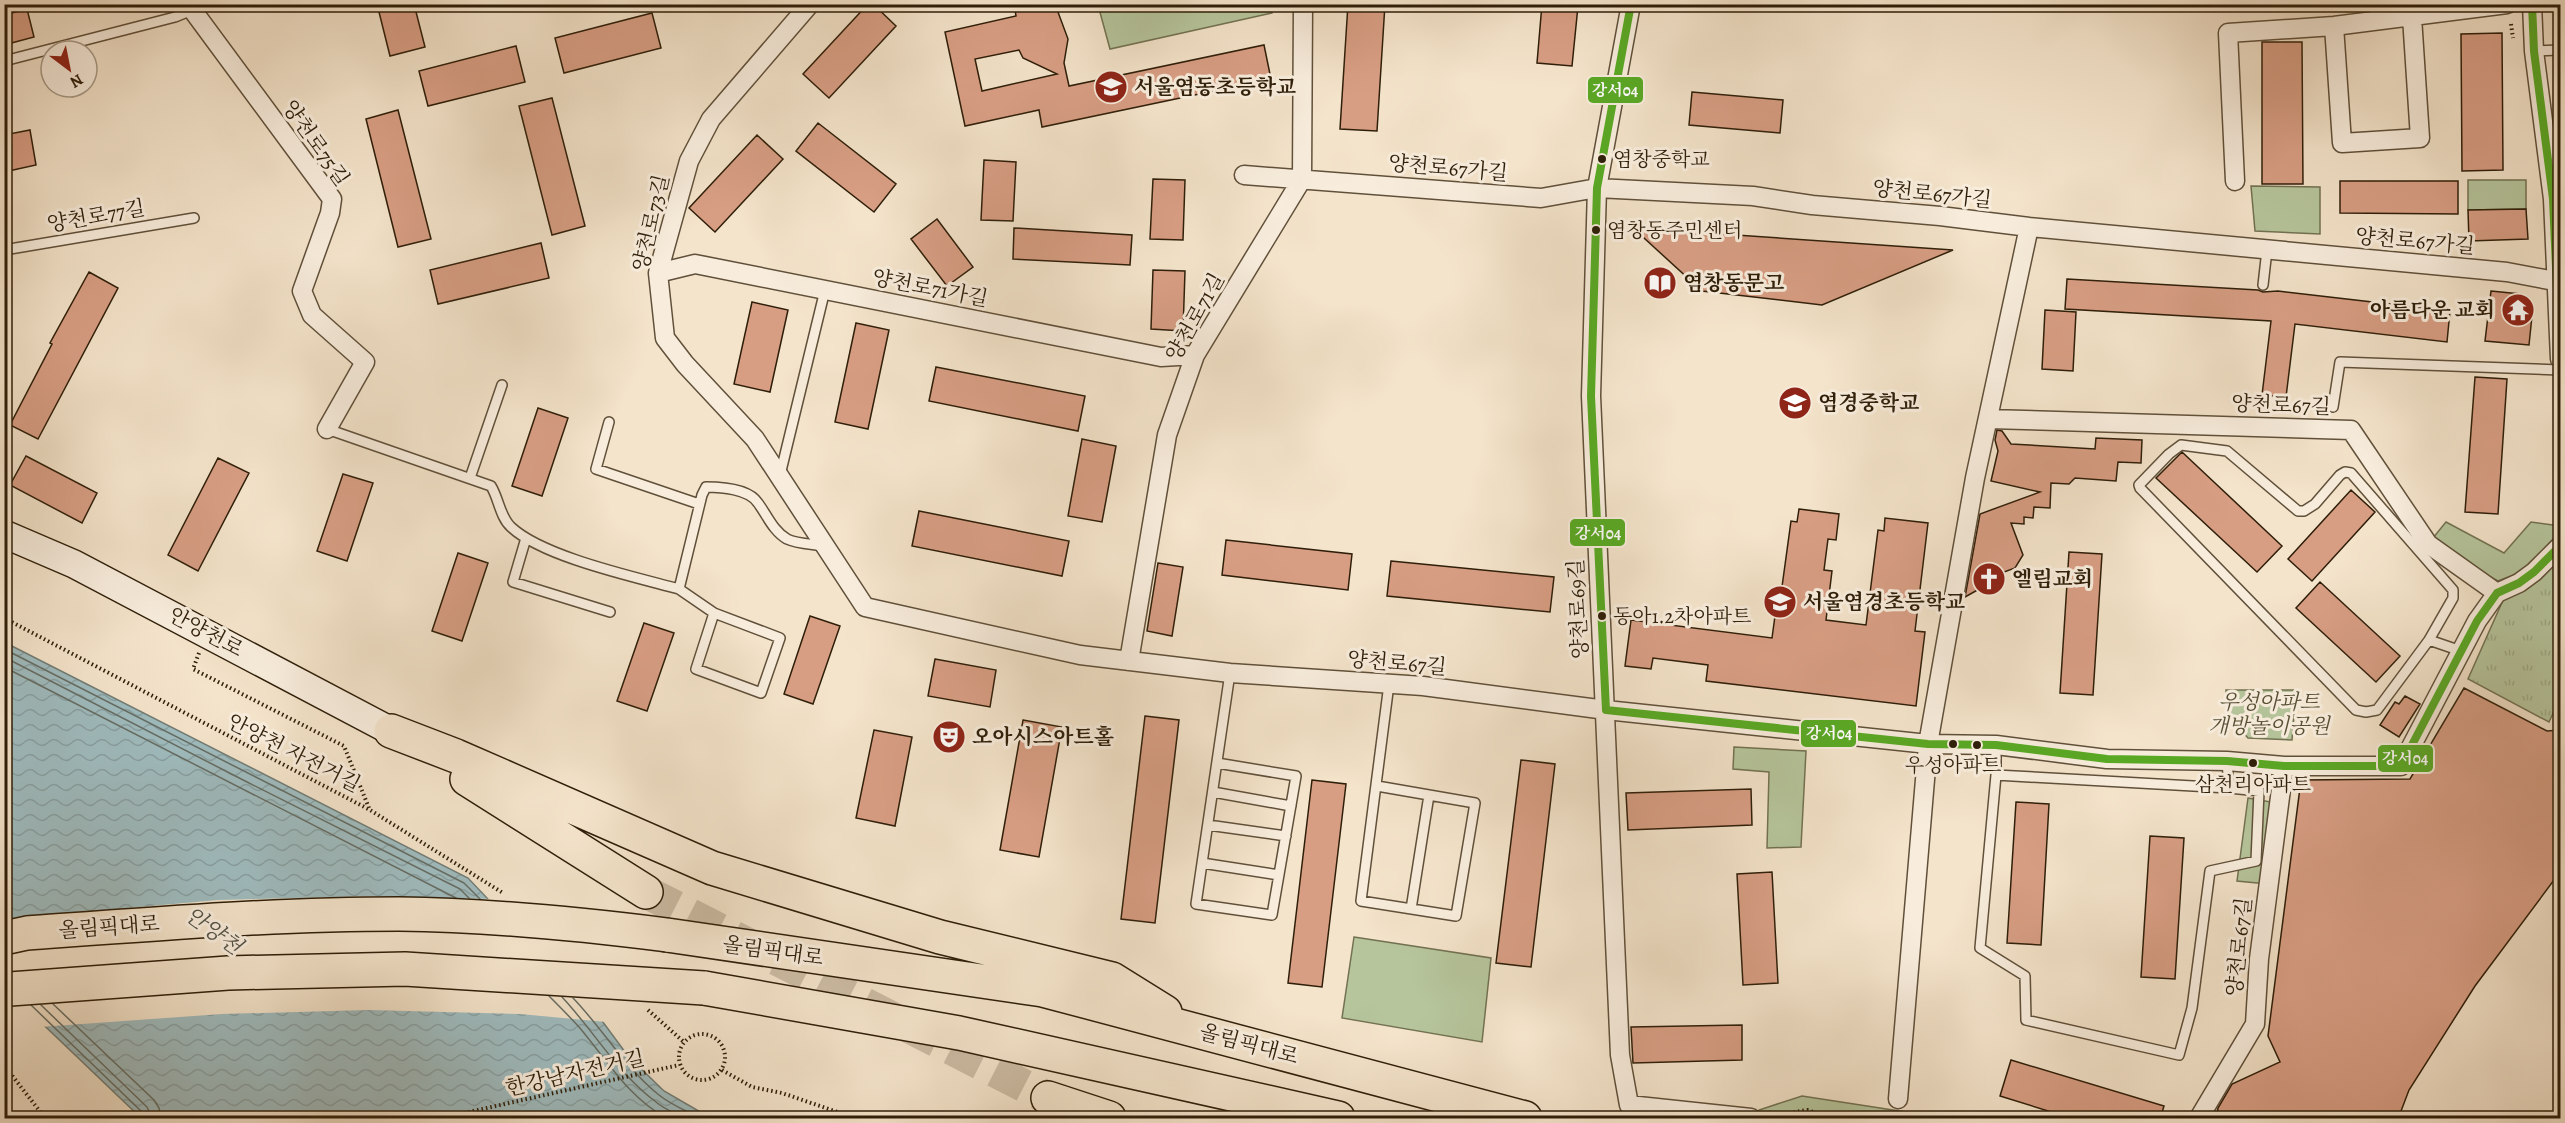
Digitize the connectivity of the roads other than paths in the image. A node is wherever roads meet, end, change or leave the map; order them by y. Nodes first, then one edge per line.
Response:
1 (810, 4) edge
2 (1303, 4) edge
3 (1631, 4) edge
4 (2507, 4) edge
5 (2532, 4) edge
6 (190, 7) edge
7 (2412, 17) junction
8 (2334, 26) junction
9 (2560, 50) edge
10 (2534, 51) junction
11 (4, 61) edge
12 (1244, 175) dead end
13 (1302, 179) junction
14 (2235, 181) dead end
15 (1597, 188) junction
16 (194, 218) dead end
17 (2029, 227) junction
18 (4, 250) edge
19 (2267, 250) junction
20 (658, 273) junction
21 (2558, 282) edge
22 (2263, 285) dead end
23 (825, 290) junction
24 (1195, 355) junction
25 (2560, 359) edge
26 (2560, 369) edge
27 (502, 385) dead end
28 (2333, 407) dead end
29 (1989, 419) junction
30 (609, 422) dead end
31 (327, 429) joint
32 (780, 475) junction
33 (470, 478) junction
34 (699, 504) junction
35 (9, 534) edge
36 (526, 538) junction
37 (826, 546) junction
38 (2560, 546) edge
39 (678, 589) junction
40 (2497, 592) junction
41 (865, 607) joint
42 (610, 612) dead end
43 (714, 613) junction
44 (2429, 640) junction
45 (2461, 651) junction
46 (1129, 661) junction
47 (1230, 673) junction
48 (1389, 684) junction
49 (1606, 710) junction
50 (392, 731) junction
51 (1928, 744) junction
52 (1996, 745) junction
53 (2228, 761) junction
54 (1217, 763) junction
55 (2284, 766) junction
56 (1996, 776) junction
57 (1377, 786) junction
58 (2229, 788) junction
59 (1213, 792) junction
60 (1428, 795) junction
61 (1291, 806) junction
62 (1208, 825) junction
63 (1286, 836) junction
64 (1202, 863) junction
65 (1279, 875) junction
66 (646, 892) tunnel mouth
67 (1411, 909) junction
68 (4, 938) edge
69 (6, 990) edge
70 (1194, 1029) junction
71 (1048, 1098) tunnel mouth
72 (1898, 1099) dead end
73 (1109, 1119) edge
74 (1338, 1119) edge
75 (1525, 1119) edge
76 (1751, 1119) edge
77 (2199, 1119) edge

1 - 20 street, 양천로73길
2 - 13 street
3 - 15 street, 양천로69길
4 - 7 street
5 - 10 street
6 - 11 lane, 양천로75길
6 - 31 street, 양천로75길
7 - 8 street
7 - 8 street
8 - 14 street
9 - 10 lane
10 - 21 street
12 - 13 street, 양천로67가길
13 - 15 street, 양천로67가길
13 - 24 street, 양천로71길
15 - 17 street, 양천로67가길
15 - 49 street, 양천로69길
16 - 18 lane, 양천로77길
17 - 19 street, 양천로67가길
17 - 29 street
19 - 21 street, 양천로67가길
19 - 22 lane
20 - 23 street, 양천로71가길
20 - 32 street, 양천로73길
21 - 25 street
23 - 24 street, 양천로71가길
23 - 32 lane
24 - 46 street, 양천로71길
26 - 28 lane
27 - 33 lane
29 - 40 street, 양천로67길
29 - 51 street
30 - 34 lane
31 - 33 lane
32 - 37 street, 양천로73길
33 - 36 lane
34 - 37 lane
34 - 39 lane
35 - 50 main road, 안양천로
36 - 39 lane
36 - 42 lane
37 - 41 street, 양천로73길
38 - 40 street
39 - 43 lane
40 - 45 street, 양천로67길
41 - 46 street, 양천로67길
43 - 43 lane
44 - 44 lane
44 - 45 lane
45 - 55 street, 양천로67길
46 - 47 street, 양천로67길
47 - 48 street, 양천로67길
47 - 54 lane
48 - 49 street, 양천로67길
48 - 57 lane
49 - 51 street, 양천로67길
49 - 76 street, 양천로69길
50 - 66 highway
50 - 70 highway
51 - 52 street, 양천로67길
51 - 72 street
52 - 53 street, 양천로67길
52 - 56 lane
53 - 55 street, 양천로67길
53 - 58 lane
54 - 59 lane
54 - 61 lane
55 - 77 street, 양천로67길
56 - 58 lane
56 - 58 lane
57 - 60 lane
57 - 67 lane
59 - 61 lane
59 - 62 lane
60 - 67 lane
60 - 67 lane
61 - 63 lane
62 - 63 lane
62 - 64 lane
63 - 65 lane
64 - 65 lane
64 - 65 lane
68 - 70 highway, 올림픽대로, bridge
69 - 74 highway, bridge
70 - 75 highway, 올림픽대로
71 - 73 highway

